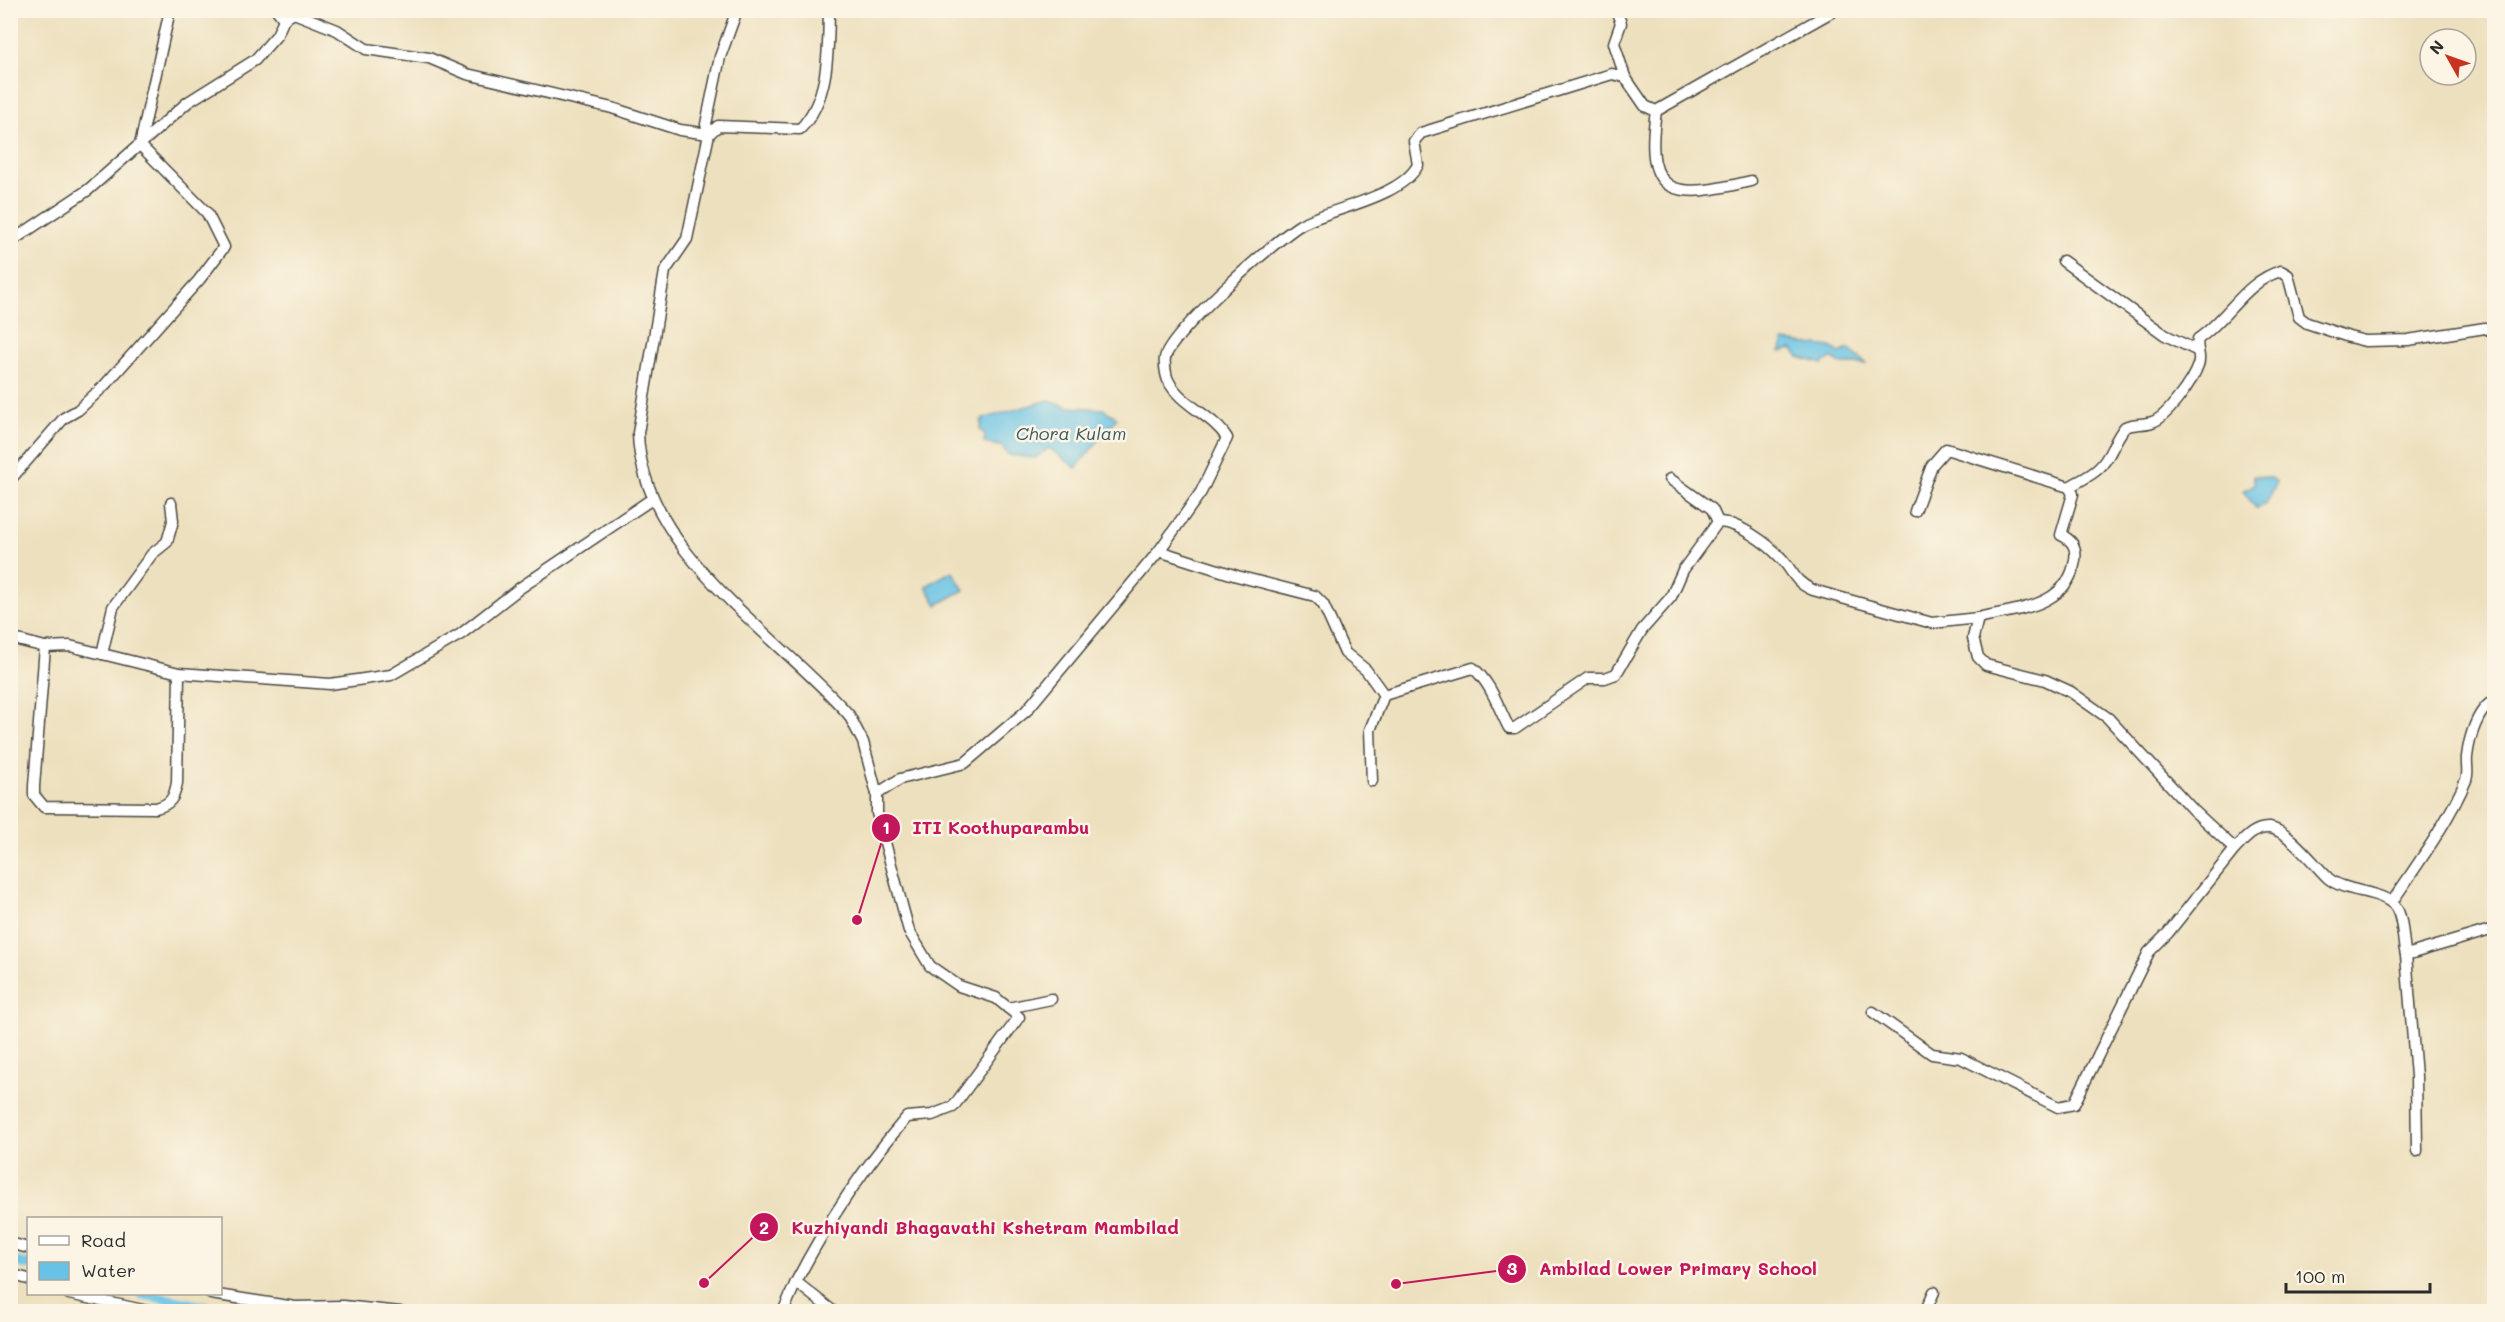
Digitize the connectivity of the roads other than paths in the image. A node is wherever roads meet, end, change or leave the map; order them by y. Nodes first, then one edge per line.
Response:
1 (170, 10) edge
2 (737, 10) edge
3 (829, 10) edge
4 (1616, 10) edge
5 (1835, 10) edge
6 (281, 15) edge
7 (1625, 77) junction
8 (1656, 111) junction
9 (709, 134) junction
10 (140, 146) junction
11 (1751, 181) dead end
12 (10, 242) edge
13 (2063, 261) dead end
14 (2494, 332) edge
15 (2198, 351) junction
16 (1670, 479) dead end
17 (10, 480) edge
18 (2069, 487) junction
19 (652, 499) junction
20 (171, 503) dead end
21 (1915, 511) dead end
22 (1718, 522) junction
23 (1159, 551) junction
24 (1997, 613) junction
25 (1978, 618) junction
26 (10, 638) edge
27 (1973, 638) junction
28 (45, 647) junction
29 (102, 654) junction
30 (179, 673) junction
31 (1384, 695) junction
32 (2494, 702) edge
33 (1372, 780) dead end
34 (877, 794) junction
35 (2235, 849) junction
36 (2392, 902) junction
37 (2494, 929) edge
38 (2406, 955) junction
39 (1051, 999) dead end
40 (1008, 1008) junction
41 (1873, 1012) dead end
42 (2417, 1151) dead end
43 (10, 1243) edge
44 (27, 1248) edge
45 (10, 1274) edge
46 (27, 1279) edge
47 (796, 1282) junction
48 (1934, 1292) dead end
49 (78, 1295) edge
50 (222, 1295) edge
51 (152, 1311) edge
52 (400, 1311) edge
53 (783, 1311) edge
54 (834, 1311) edge
55 (1925, 1311) edge

1 - 10 street
2 - 9 street
3 - 9 street
4 - 7 street
5 - 8 street
6 - 9 street
6 - 10 street
7 - 8 street
7 - 23 street
8 - 11 street
9 - 19 street
10 - 12 street
10 - 17 street
13 - 15 street
14 - 15 street
15 - 18 street
16 - 22 street
18 - 21 street
18 - 24 street
19 - 30 street
19 - 34 street
20 - 29 street
22 - 25 street
22 - 31 street
23 - 31 street
23 - 34 street
24 - 25 street
24 - 27 street
25 - 27 street
26 - 28 street
27 - 35 street
28 - 29 street
28 - 30 street
29 - 30 street
31 - 33 street
32 - 36 street
34 - 40 street
35 - 36 street
35 - 41 street
36 - 38 street
37 - 38 street
38 - 42 street
39 - 40 street
40 - 47 street
43 - 44 street
45 - 46 street
47 - 53 street
47 - 54 street
48 - 55 street
49 - 51 street
50 - 52 street

